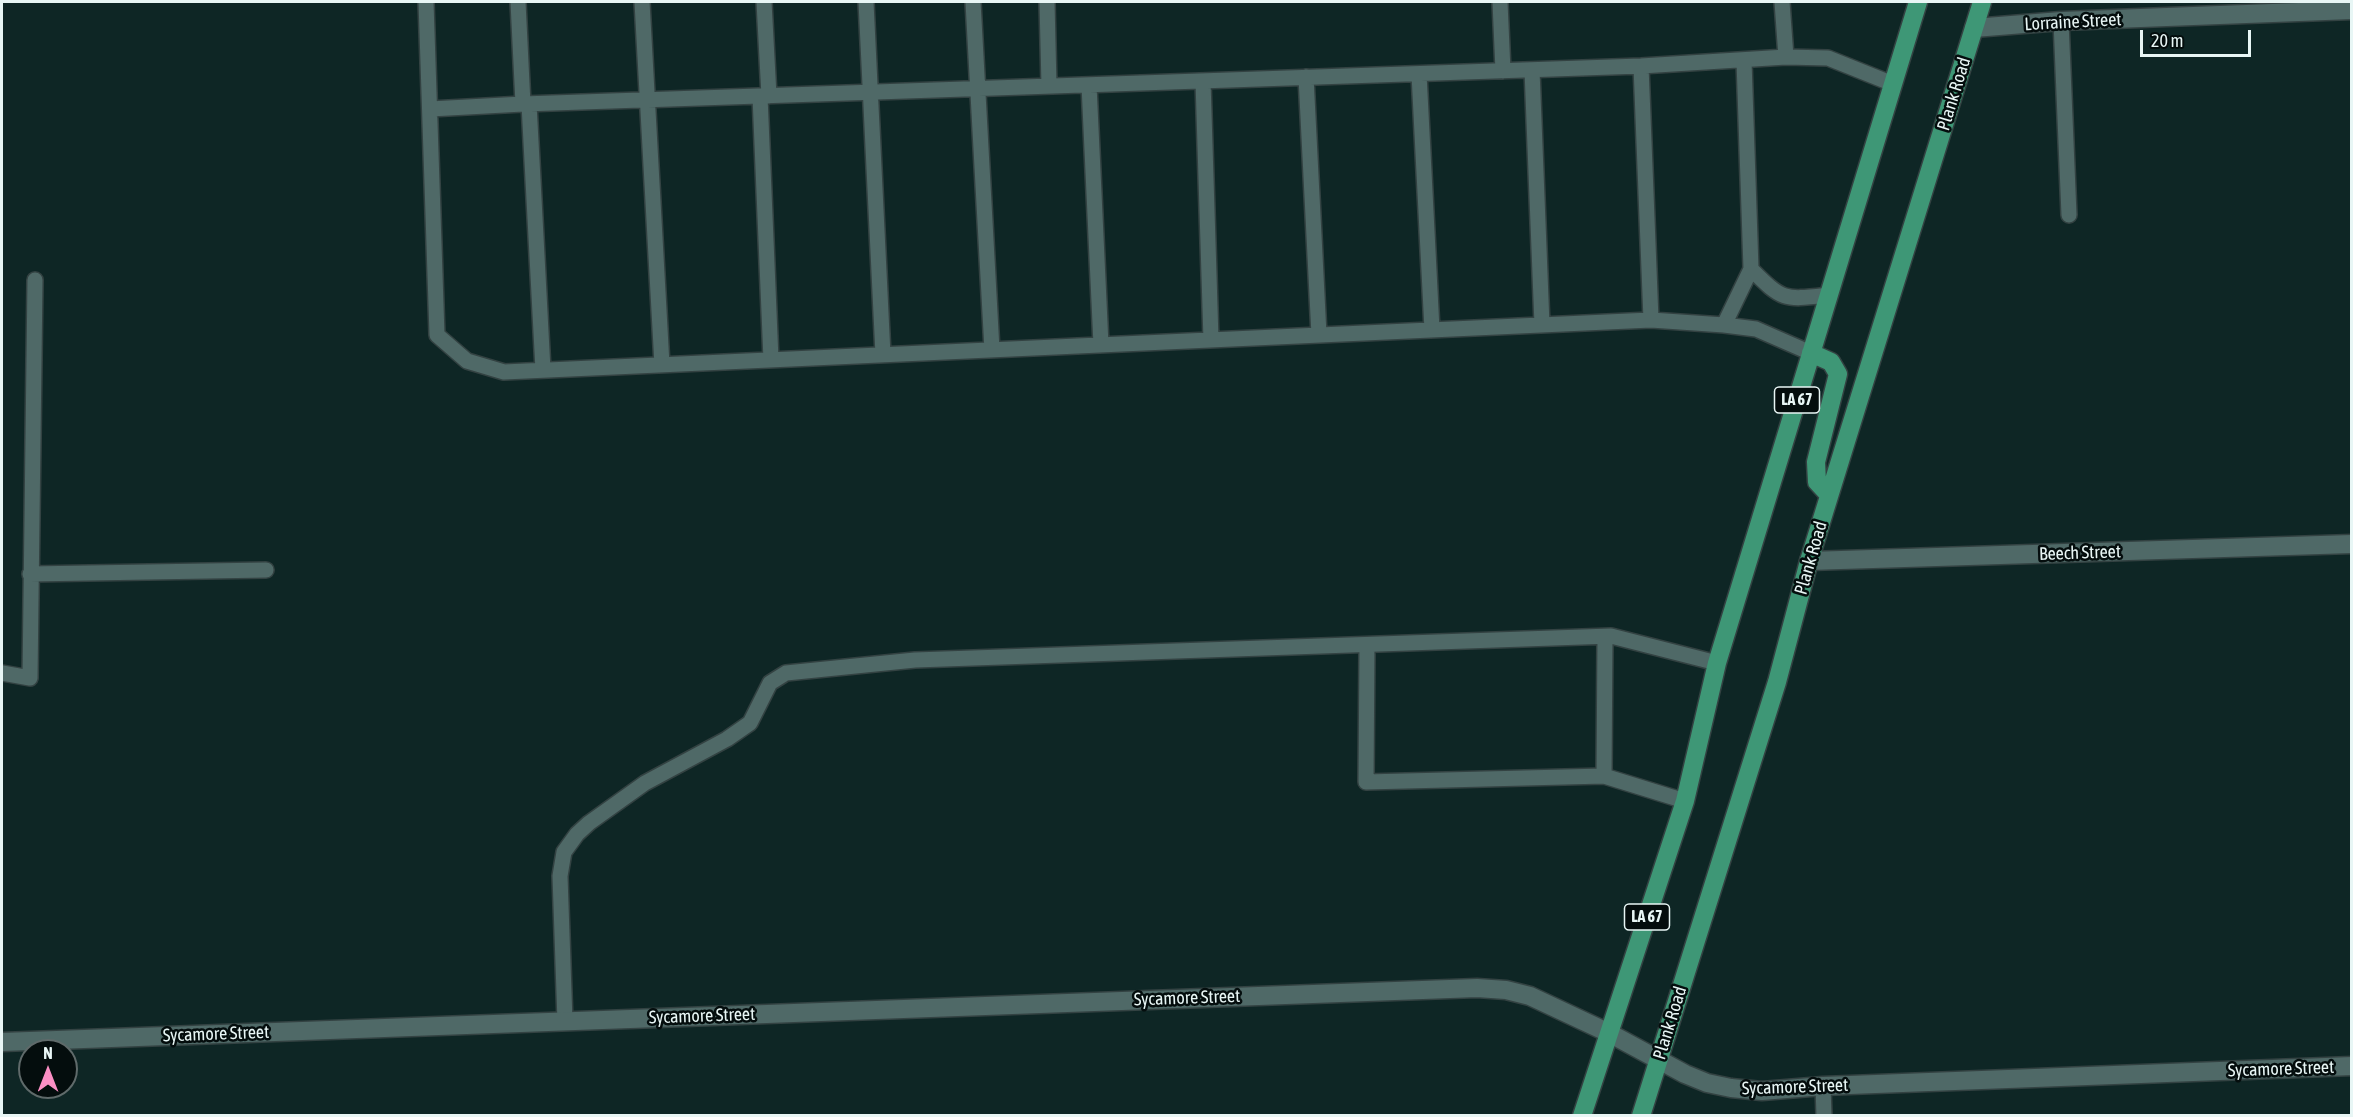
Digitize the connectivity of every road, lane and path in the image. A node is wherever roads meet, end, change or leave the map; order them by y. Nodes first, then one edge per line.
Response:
1 (426, 2) edge
2 (518, 2) edge
3 (642, 2) edge
4 (764, 2) edge
5 (866, 2) edge
6 (973, 2) edge
7 (1047, 2) edge
8 (1500, 2) edge
9 (1782, 2) edge
10 (1918, 2) edge
11 (1982, 2) edge
12 (2247, 8) edge
13 (2352, 10) edge
14 (2061, 21) junction
15 (1974, 28) junction
16 (1786, 57) junction
17 (1744, 61) junction
18 (1641, 66) junction
19 (1532, 70) junction
20 (1503, 71) junction
21 (1419, 74) junction
22 (1306, 77) junction
23 (1203, 81) junction
24 (1893, 84) junction
25 (1089, 85) junction
26 (1049, 86) junction
27 (978, 88) junction
28 (870, 92) junction
29 (764, 96) junction
30 (648, 100) junction
31 (526, 104) junction
32 (430, 109) junction
33 (2069, 215) dead end
34 (1751, 270) junction
35 (35, 280) dead end
36 (1828, 295) junction
37 (1651, 320) junction
38 (1542, 325) junction
39 (1724, 326) junction
40 (1432, 330) junction
41 (1319, 335) junction
42 (1211, 340) junction
43 (1101, 345) junction
44 (992, 350) junction
45 (1811, 353) junction
46 (883, 355) junction
47 (771, 360) junction
48 (662, 365) junction
49 (543, 370) junction
50 (1829, 495) junction
51 (2352, 544) edge
52 (1809, 561) junction
53 (266, 570) dead end
54 (30, 573) junction
55 (1605, 637) junction
56 (1367, 646) junction
57 (1718, 663) junction
58 (2, 673) edge
59 (1604, 776) junction
60 (1686, 801) junction
61 (565, 1022) junction
62 (1609, 1033) junction
63 (2, 1042) edge
64 (1659, 1059) junction
65 (2352, 1066) edge
66 (1823, 1086) junction
67 (1582, 1116) edge
68 (1641, 1116) edge
69 (1824, 1116) edge

1 - 32 lane
2 - 31 lane
3 - 30 lane
4 - 29 lane
5 - 28 lane
6 - 27 lane
7 - 26 lane
8 - 20 lane
9 - 16 lane
10 - 24 main road, LA 67
11 - 15 main road, Plank Road
12 - 13 street, Lorraine Street
12 - 14 street, Lorraine Street
14 - 15 street, Lorraine Street
14 - 33 lane
15 - 50 main road, Plank Road
16 - 17 lane
16 - 24 lane
17 - 18 lane
17 - 34 lane
18 - 19 lane
18 - 37 lane
19 - 20 lane
19 - 38 lane
20 - 21 lane
21 - 22 lane
21 - 40 lane
22 - 23 lane
22 - 41 lane
23 - 25 lane
23 - 42 lane
24 - 36 main road, LA 67
25 - 26 lane
25 - 43 lane
26 - 27 lane
27 - 28 lane
27 - 44 lane
28 - 29 lane
28 - 46 lane
29 - 30 lane
29 - 47 lane
30 - 31 lane
30 - 48 lane
31 - 32 lane
31 - 49 lane
32 - 49 lane
34 - 36 lane
34 - 39 lane
35 - 54 lane
36 - 45 main road, LA 67
37 - 38 lane
37 - 39 lane
38 - 40 lane
39 - 45 lane
40 - 41 lane
41 - 42 lane
42 - 43 lane
43 - 44 lane
44 - 46 lane
45 - 50 main road
45 - 57 main road, LA 67
46 - 47 lane
47 - 48 lane
48 - 49 lane
50 - 52 main road, Plank Road
51 - 52 street, Beech Street
52 - 64 main road, Plank Road
53 - 54 lane
54 - 58 lane
55 - 56 lane
55 - 57 lane
55 - 59 lane
56 - 59 lane
56 - 61 lane
57 - 60 main road, LA 67
59 - 60 lane
60 - 62 main road, LA 67
61 - 62 street, Sycamore Street
61 - 63 street, Sycamore Street
62 - 64 street, Sycamore Street
62 - 67 main road, LA 67
64 - 66 street, Sycamore Street
64 - 68 main road, Plank Road
65 - 66 street, Sycamore Street
66 - 69 lane

